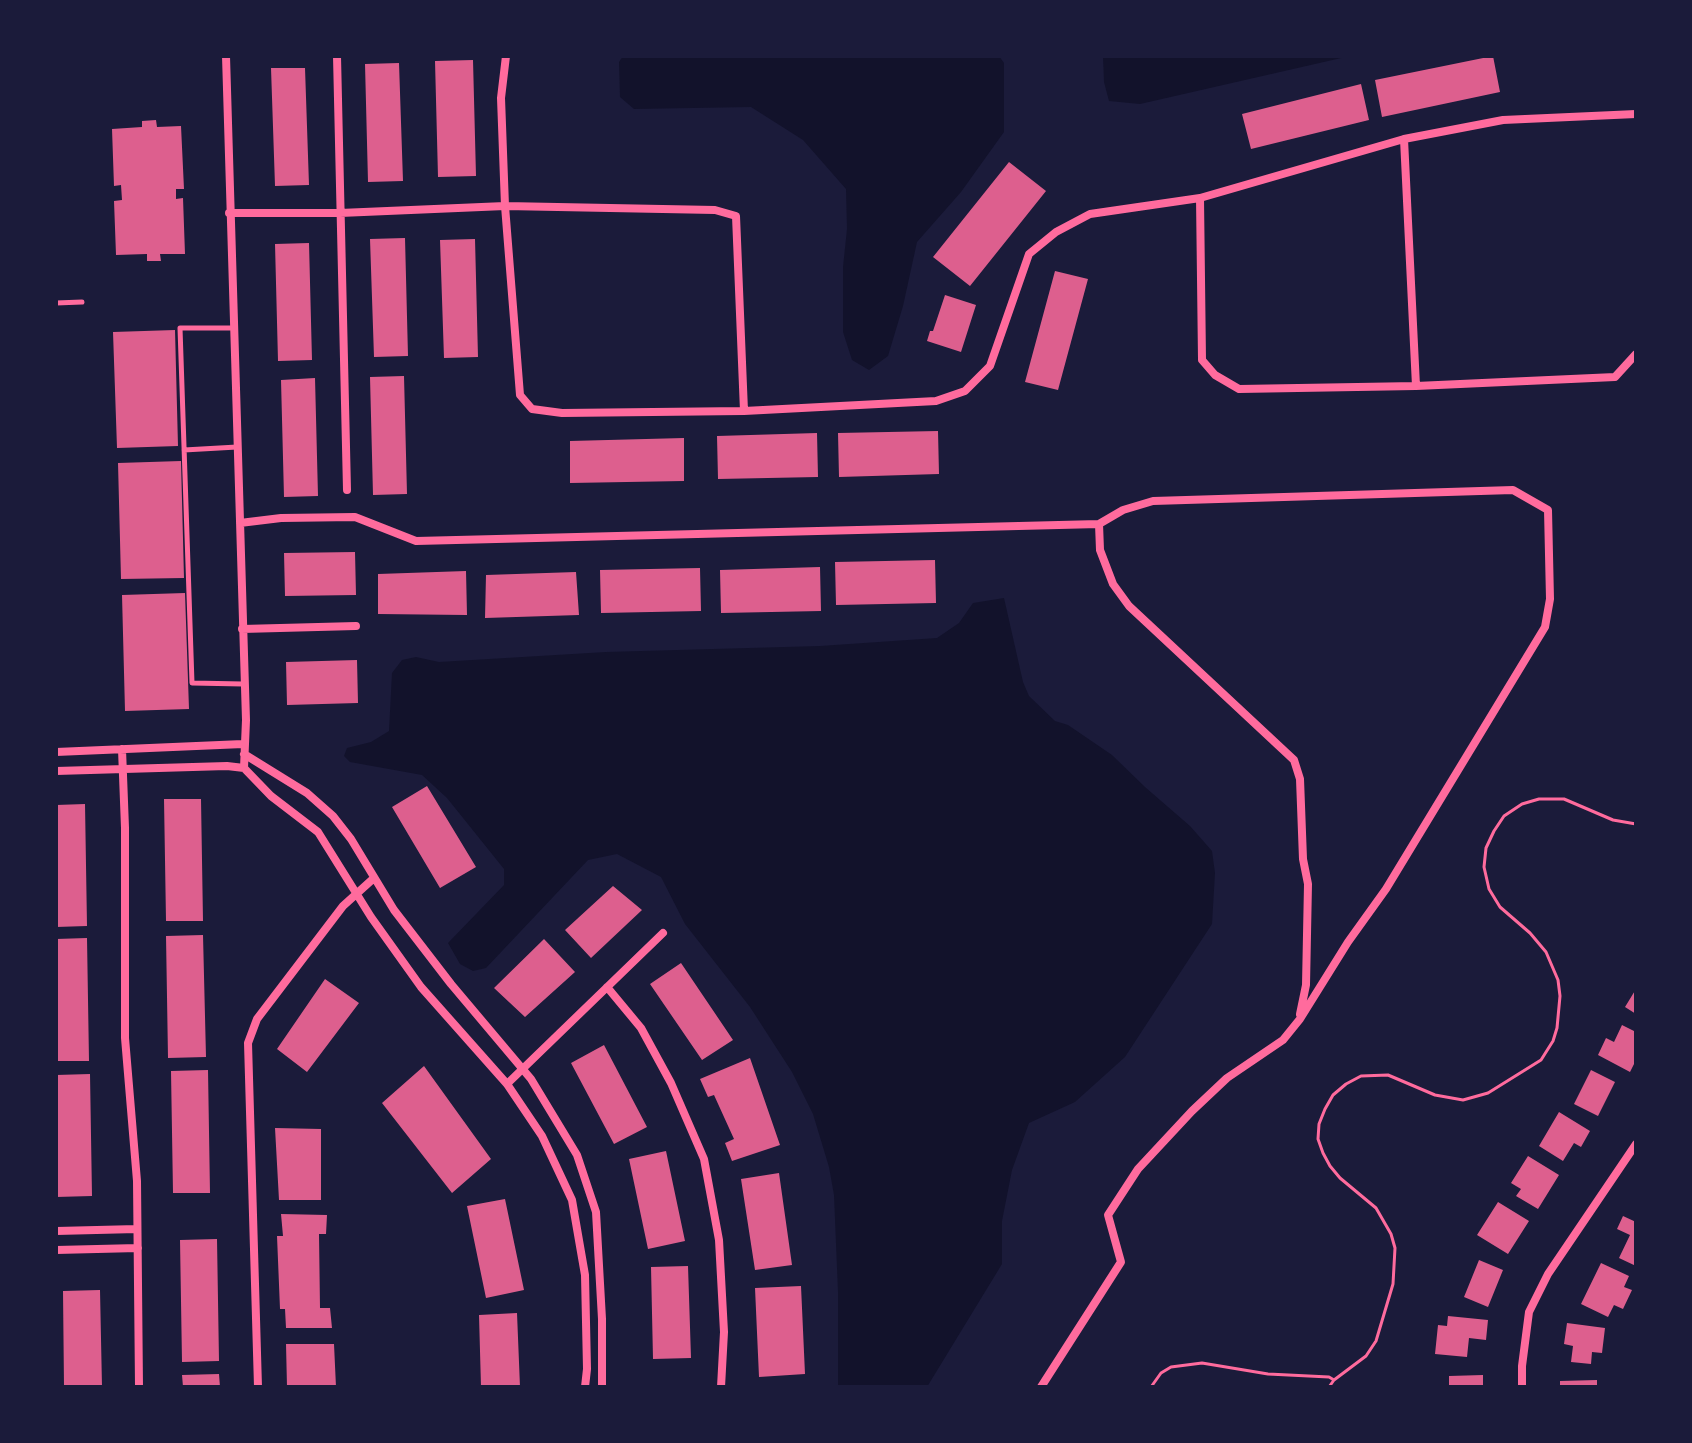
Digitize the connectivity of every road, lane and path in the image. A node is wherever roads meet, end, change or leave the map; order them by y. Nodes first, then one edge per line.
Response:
1 (226, 56) edge
2 (337, 56) edge
3 (506, 56) edge
4 (1636, 114) edge
5 (1404, 139) junction
6 (1200, 198) junction
7 (505, 206) junction
8 (229, 213) junction
9 (340, 213) junction
10 (82, 302) dead end
11 (56, 303) edge
12 (233, 328) junction
13 (1633, 358) edge
14 (1416, 386) junction
15 (744, 411) junction
16 (237, 447) junction
17 (184, 450) junction
18 (347, 490) dead end
19 (240, 523) junction
20 (1099, 524) junction
21 (356, 626) dead end
22 (242, 629) junction
23 (243, 684) junction
24 (122, 749) junction
25 (244, 749) junction
26 (56, 752) edge
27 (244, 768) junction
28 (123, 769) junction
29 (56, 771) edge
30 (1636, 824) edge
31 (374, 878) junction
32 (357, 891) junction
33 (663, 933) dead end
34 (607, 987) junction
35 (1300, 1019) junction
36 (523, 1069) junction
37 (507, 1084) junction
38 (1636, 1144) edge
39 (137, 1229) junction
40 (56, 1231) edge
41 (138, 1248) junction
42 (56, 1250) edge
43 (1334, 1380) junction
44 (139, 1387) edge
45 (258, 1387) edge
46 (585, 1387) edge
47 (602, 1387) edge
48 (721, 1387) edge
49 (1041, 1387) edge
50 (1151, 1387) edge
51 (1329, 1387) edge
52 (1522, 1387) edge

1 - 8 street
2 - 9 street
3 - 7 street
4 - 5 street
5 - 6 street
5 - 14 street
6 - 14 street
6 - 15 street
7 - 9 street
7 - 15 street
7 - 15 street
8 - 9 street
8 - 12 street
9 - 18 street
10 - 11 lane
12 - 16 street
12 - 17 lane
13 - 14 street
16 - 17 lane
16 - 19 street
17 - 23 lane
19 - 20 street
19 - 22 street
20 - 35 street
20 - 35 street
21 - 22 street
22 - 23 street
23 - 25 street
24 - 25 street
24 - 26 street
24 - 28 street
25 - 27 street
25 - 31 street
27 - 28 street
27 - 32 street
28 - 29 street
28 - 39 street
30 - 43 path
31 - 32 street
31 - 36 street
32 - 37 street
32 - 45 street
33 - 34 street
34 - 36 street
34 - 48 street
35 - 49 street
36 - 37 street
36 - 47 street
37 - 46 street
38 - 52 street
39 - 40 street
39 - 41 street
41 - 42 street
41 - 44 street
43 - 50 path
43 - 51 path

